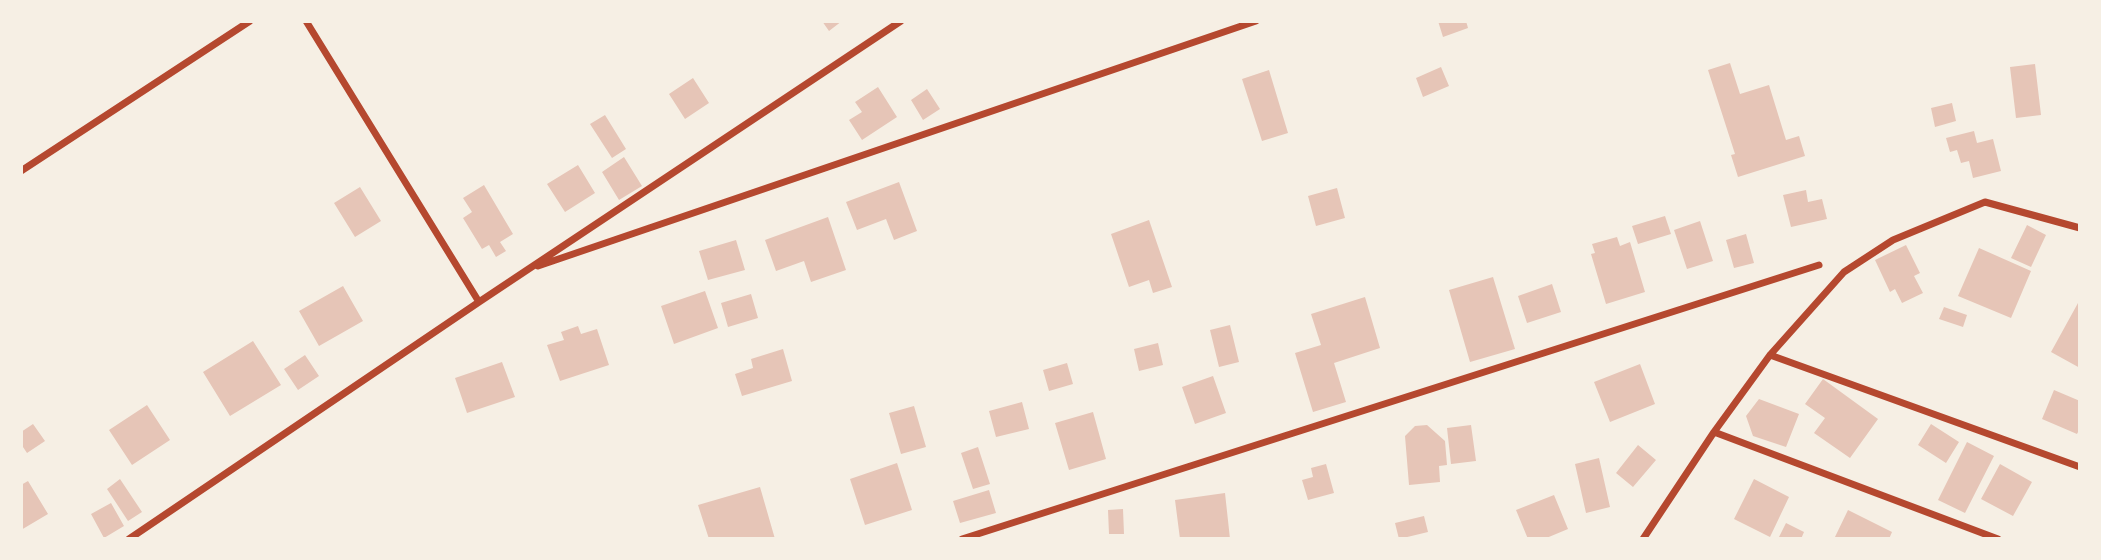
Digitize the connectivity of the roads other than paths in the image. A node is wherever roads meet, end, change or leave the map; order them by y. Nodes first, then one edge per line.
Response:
1 (250, 21) edge
2 (306, 21) edge
3 (901, 21) edge
4 (1256, 21) edge
5 (21, 171) edge
6 (2080, 228) edge
7 (1819, 265) dead end
8 (528, 270) junction
9 (479, 302) junction
10 (1770, 355) junction
11 (1714, 432) junction
12 (2080, 467) edge
13 (129, 539) edge
14 (962, 539) edge
15 (1643, 539) edge
16 (1998, 539) edge

1 - 5 street
2 - 9 street
3 - 8 street
4 - 8 street
6 - 10 street
7 - 14 street
8 - 9 street
9 - 13 street
10 - 11 street
10 - 12 street
11 - 15 street
11 - 16 street

